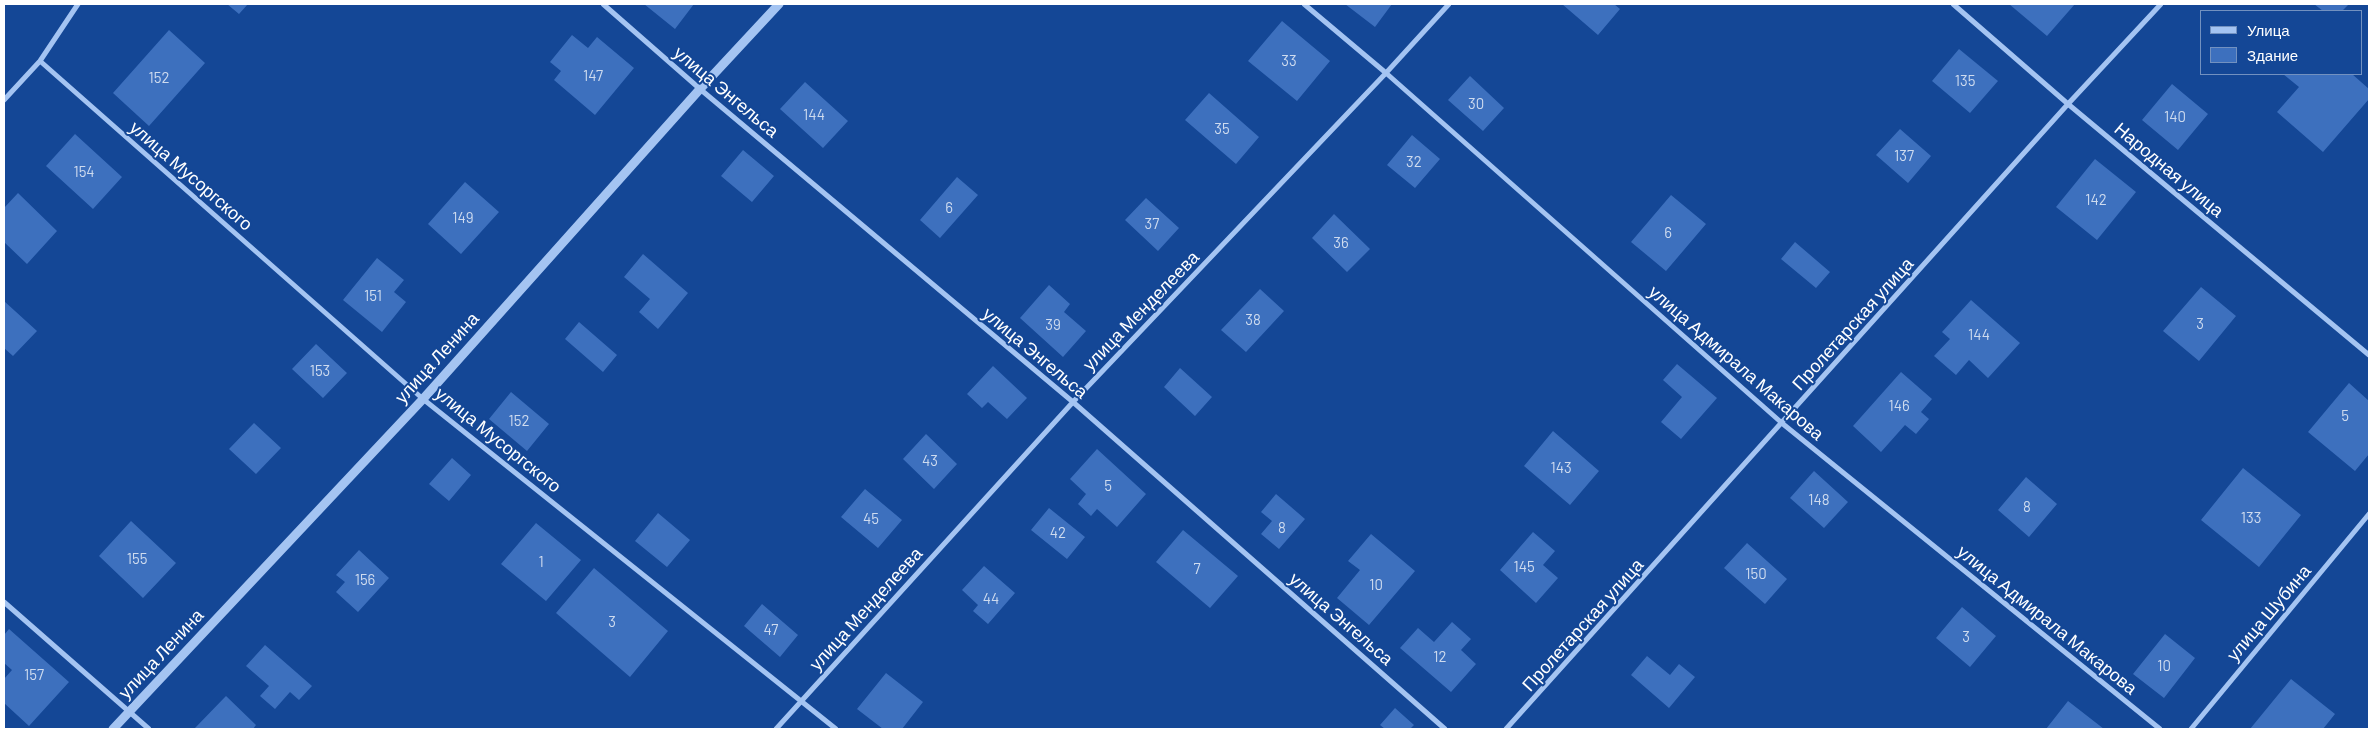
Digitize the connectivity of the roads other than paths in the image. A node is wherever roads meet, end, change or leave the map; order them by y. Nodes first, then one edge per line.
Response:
1 (78, 4) edge
2 (603, 4) edge
3 (779, 4) edge
4 (1304, 4) edge
5 (1449, 4) edge
6 (1953, 4) edge
7 (2161, 4) edge
8 (40, 61) junction
9 (1386, 73) junction
10 (700, 89) junction
11 (4, 100) edge
12 (2068, 104) junction
13 (2369, 355) edge
14 (423, 398) junction
15 (1072, 402) junction
16 (1783, 424) junction
17 (2369, 514) edge
18 (4, 602) edge
19 (801, 700) junction
20 (129, 712) junction
21 (113, 729) edge
22 (149, 729) edge
23 (776, 729) edge
24 (836, 729) edge
25 (1445, 729) edge
26 (1506, 729) edge
27 (2160, 729) edge
28 (2191, 729) edge

1 - 8 street
2 - 10 street, улица Энгельса
3 - 10 street, улица Ленина
4 - 9 street, улица Адмирала Макарова
5 - 9 street, улица Менделеева
6 - 12 street, Народная улица
7 - 12 street, Пролетарская улица
8 - 11 street
8 - 14 street, улица Мусоргского
9 - 15 street, улица Менделеева
9 - 16 street, улица Адмирала Макарова
10 - 14 street, улица Ленина
10 - 15 street, улица Энгельса
12 - 13 street, Народная улица
12 - 16 street, Пролетарская улица
14 - 19 street, улица Мусоргского
14 - 20 street, улица Ленина
15 - 19 street, улица Менделеева
15 - 25 street, улица Энгельса
16 - 26 street, Пролетарская улица
16 - 27 street, улица Адмирала Макарова
17 - 28 street, улица Шубина
18 - 20 street
19 - 23 street, улица Менделеева
19 - 24 street, улица Мусоргского
20 - 21 street, улица Ленина
20 - 22 street

